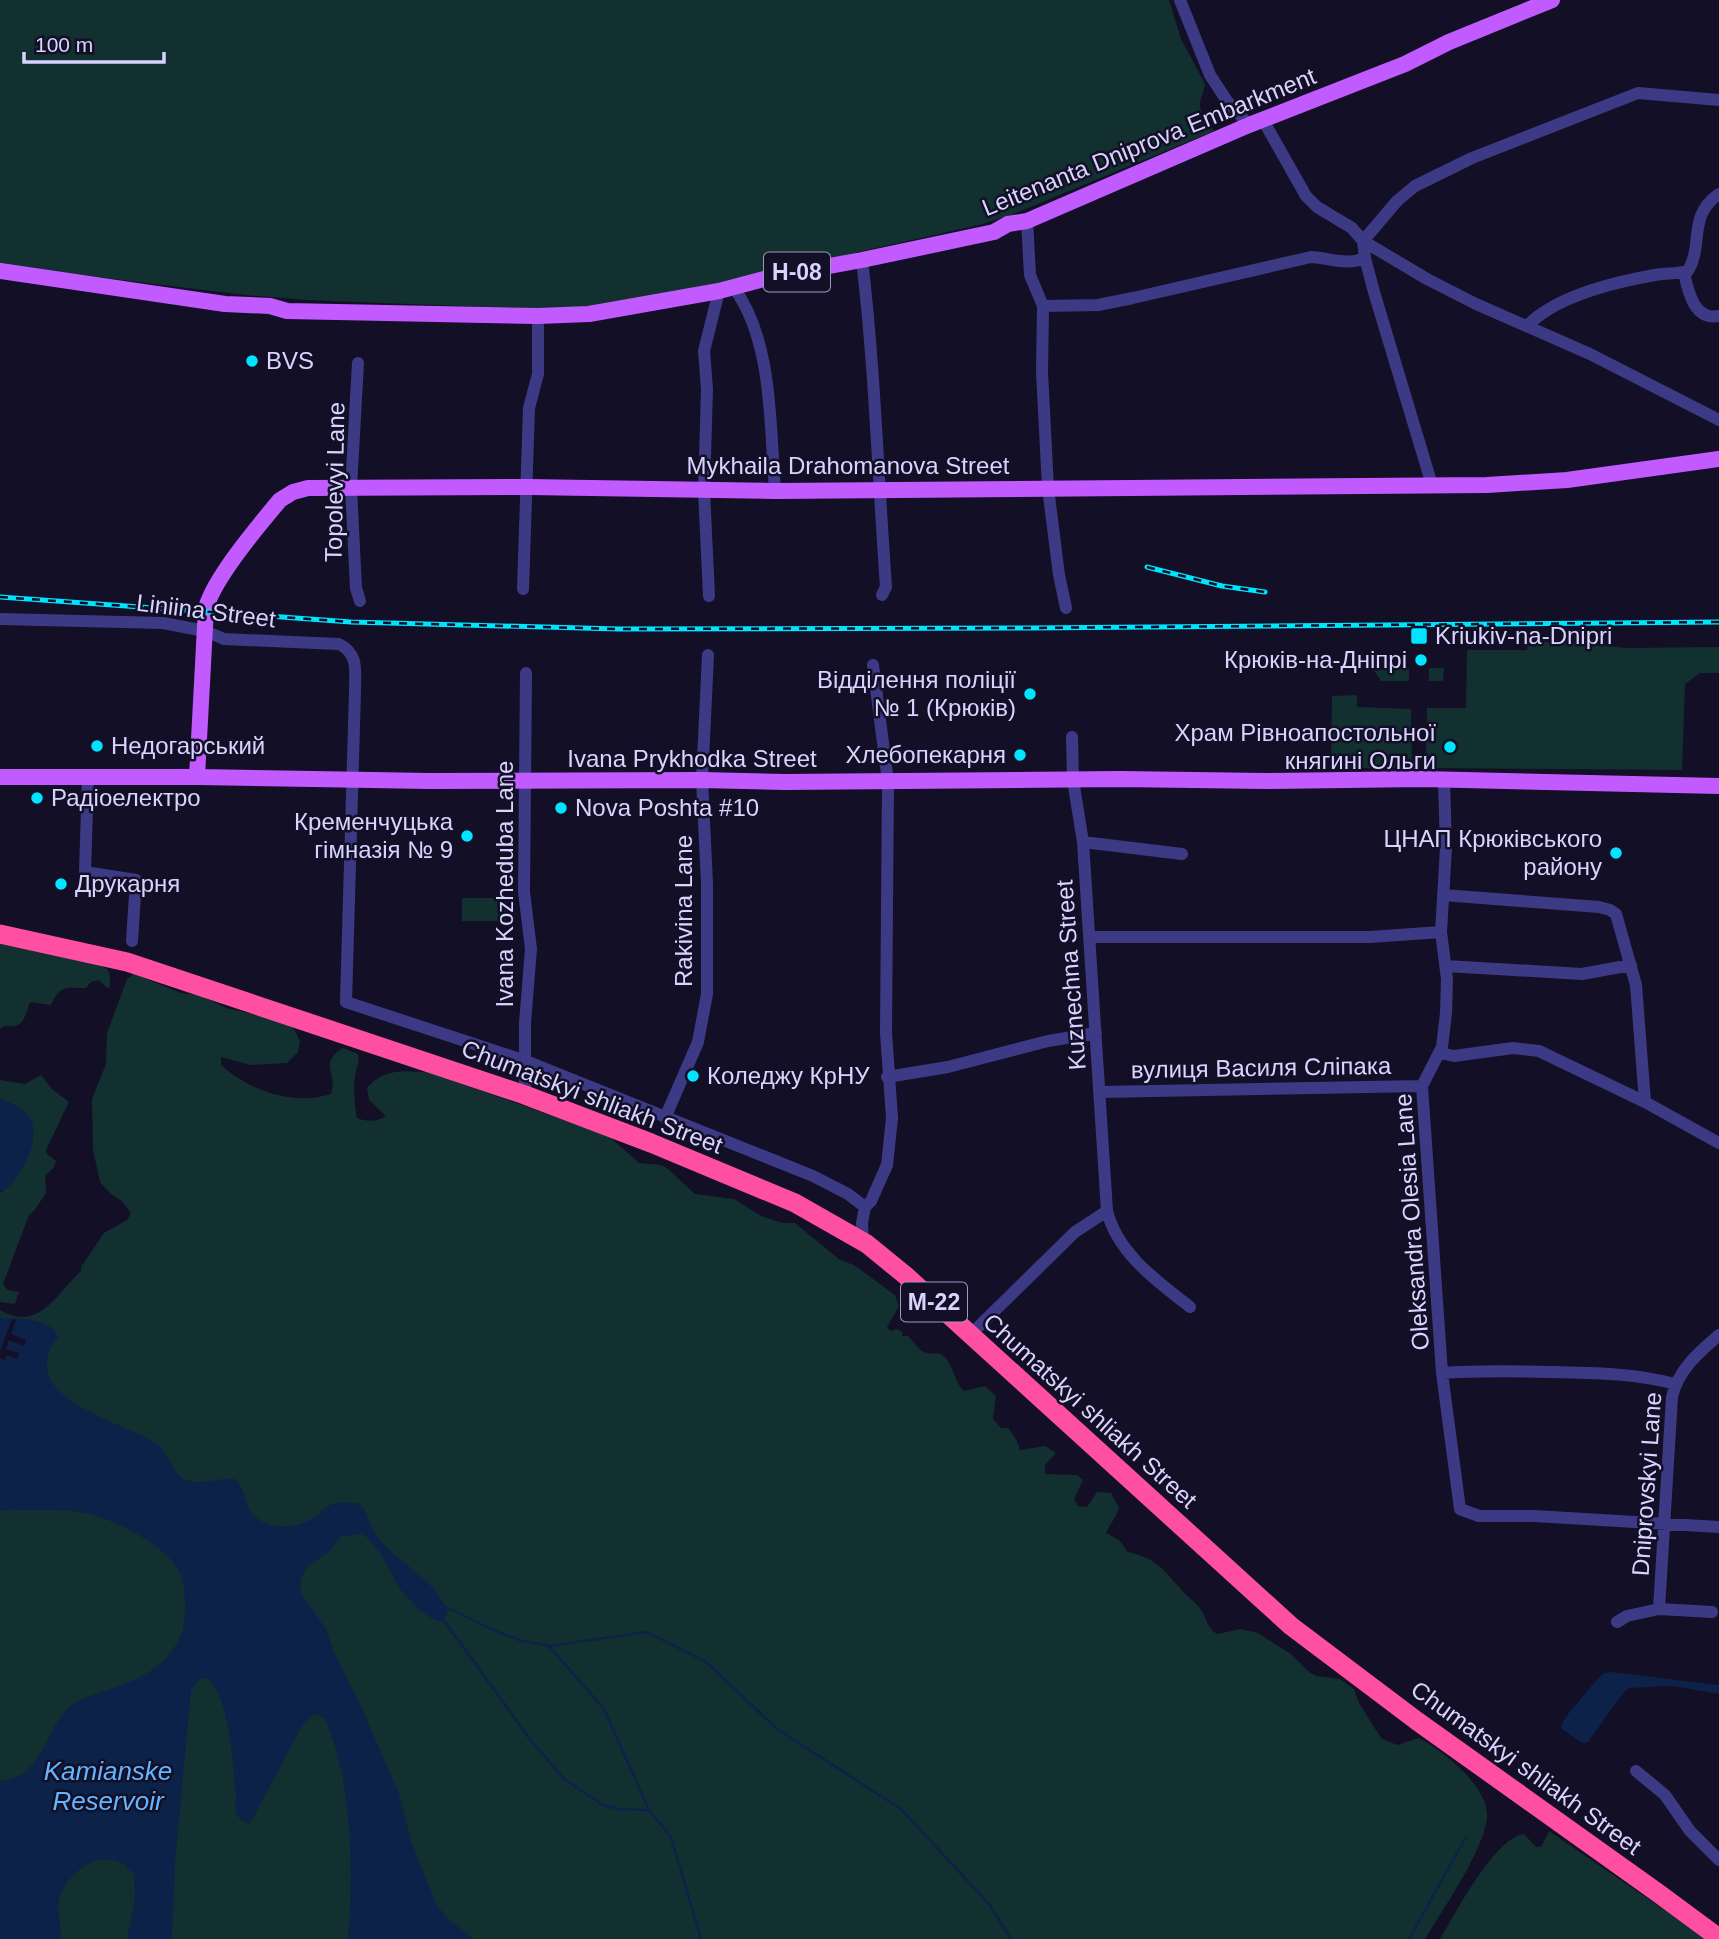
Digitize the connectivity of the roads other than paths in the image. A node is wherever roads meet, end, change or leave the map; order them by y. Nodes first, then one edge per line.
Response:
1 (1180, 0) edge
2 (1552, 0) edge
3 (1719, 100) edge
4 (1256, 122) junction
5 (1719, 194) edge
6 (1027, 221) junction
7 (1363, 241) junction
8 (1365, 258) junction
9 (862, 260) junction
10 (0, 271) edge
11 (1684, 272) junction
12 (727, 290) junction
13 (1043, 306) junction
14 (538, 316) junction
15 (1719, 316) edge
16 (1527, 326) junction
17 (358, 363) dead end
18 (1719, 421) edge
19 (1719, 459) edge
20 (1432, 485) junction
21 (528, 487) junction
22 (351, 488) junction
23 (1048, 488) junction
24 (880, 490) junction
25 (704, 491) junction
26 (775, 491) junction
27 (523, 589) dead end
28 (882, 595) dead end
29 (709, 596) dead end
30 (360, 601) dead end
31 (1066, 608) dead end
32 (0, 619) edge
33 (205, 631) junction
34 (708, 655) dead end
35 (873, 665) dead end
36 (526, 673) dead end
37 (1072, 737) dead end
38 (0, 777) edge
39 (88, 777) junction
40 (197, 777) junction
41 (352, 779) junction
42 (702, 780) junction
43 (1073, 780) junction
44 (1444, 780) junction
45 (526, 781) junction
46 (888, 782) junction
47 (1719, 786) edge
48 (1083, 842) junction
49 (1182, 854) dead end
50 (1443, 895) junction
51 (1441, 932) junction
52 (0, 934) edge
53 (1089, 937) junction
54 (132, 941) dead end
55 (1631, 965) junction
56 (1446, 967) junction
57 (1096, 1033) junction
58 (1440, 1053) junction
59 (526, 1061) junction
60 (887, 1077) junction
61 (1422, 1086) junction
62 (1100, 1093) junction
63 (525, 1095) junction
64 (1645, 1102) junction
65 (665, 1118) junction
66 (1719, 1143) edge
67 (865, 1207) junction
68 (1107, 1211) junction
69 (863, 1242) junction
70 (1190, 1307) dead end
71 (970, 1335) junction
72 (1719, 1335) edge
73 (1442, 1373) junction
74 (1675, 1384) junction
75 (1664, 1523) junction
76 (1719, 1527) edge
77 (1659, 1609) junction
78 (1712, 1612) dead end
79 (1617, 1622) dead end
80 (1636, 1771) dead end
81 (1719, 1860) edge
82 (1719, 1938) edge

1 - 4 street
2 - 4 main road, Leitenanta Dniprova Embarkment / Н-08
3 - 7 street
4 - 6 main road, Leitenanta Dniprova Embarkment / Н-08
4 - 7 street
5 - 11 street
6 - 9 main road, Leitenanta Dniprova Embarkment / Н-08
6 - 13 street
7 - 8 street
7 - 16 street
8 - 13 street
8 - 20 street
9 - 12 main road, Leitenanta Dniprova Embarkment / Н-08
9 - 24 street
10 - 14 main road, Leitenanta Dniprova Embarkment / Н-08
11 - 15 street
11 - 16 street
12 - 14 main road, Leitenanta Dniprova Embarkment / Н-08
12 - 25 street
12 - 26 street
13 - 23 street
14 - 21 street
16 - 18 street
17 - 22 street, Topolevyi Lane
19 - 20 main road, Mykhaila Drahomanova Street
20 - 23 main road, Mykhaila Drahomanova Street
21 - 22 main road, Mykhaila Drahomanova Street
21 - 25 main road, Mykhaila Drahomanova Street
21 - 27 street
22 - 30 street, Topolevyi Lane
22 - 33 main road, Mykhaila Drahomanova Street
23 - 24 main road, Mykhaila Drahomanova Street
23 - 31 street
24 - 26 main road, Mykhaila Drahomanova Street
24 - 28 street
25 - 26 main road, Mykhaila Drahomanova Street
25 - 29 street
32 - 33 street, Liniina Street
33 - 40 main road, Mykhaila Drahomanova Street
33 - 41 street, Liniina Street
34 - 42 street, Rakivina Lane
35 - 46 street
36 - 45 street, Ivana Kozheduba Lane
37 - 43 street, Kuznechna Street
38 - 39 main road, Ivana Prykhodka Street
39 - 40 main road, Ivana Prykhodka Street
39 - 54 street
40 - 41 main road, Ivana Prykhodka Street
41 - 45 main road, Ivana Prykhodka Street
41 - 59 street
42 - 45 main road, Ivana Prykhodka Street
42 - 46 main road, Ivana Prykhodka Street
42 - 65 street, Rakivina Lane
43 - 44 main road, Ivana Prykhodka Street
43 - 46 main road, Ivana Prykhodka Street
43 - 48 street, Kuznechna Street
44 - 47 main road, Ivana Prykhodka Street
44 - 50 street, Oleksandra Olesia Lane
45 - 59 street, Ivana Kozheduba Lane
46 - 60 street
48 - 49 street
48 - 53 street, Kuznechna Street
50 - 51 street, Oleksandra Olesia Lane
50 - 55 street
51 - 53 street
51 - 56 street, Oleksandra Olesia Lane
52 - 63 highway, Chumatskyi shliakh Street / М-22
53 - 57 street, Kuznechna Street
55 - 56 street
55 - 64 street
56 - 58 street, Oleksandra Olesia Lane
57 - 60 street
57 - 62 street, Kuznechna Street
58 - 61 street, Oleksandra Olesia Lane
58 - 64 street
59 - 63 street, Ivana Kozheduba Lane
59 - 65 street
60 - 67 street
61 - 62 street, вулиця Василя Сліпака
61 - 73 street, Oleksandra Olesia Lane
62 - 68 street, Kuznechna Street
63 - 69 highway, Chumatskyi shliakh Street / М-22
64 - 66 street
65 - 67 street
67 - 69 street
68 - 70 street, Kuznechna Street
68 - 71 street
69 - 71 highway, Chumatskyi shliakh Street / М-22
71 - 82 highway, Chumatskyi shliakh Street / М-22
72 - 74 street, Dniprovskyi Lane
73 - 74 street, Oleksandra Olesia Lane
73 - 75 street, Oleksandra Olesia Lane
74 - 75 street, Dniprovskyi Lane
75 - 76 street
75 - 77 street, Dniprovskyi Lane
77 - 78 street
77 - 79 street, Dniprovskyi Lane
80 - 81 street

